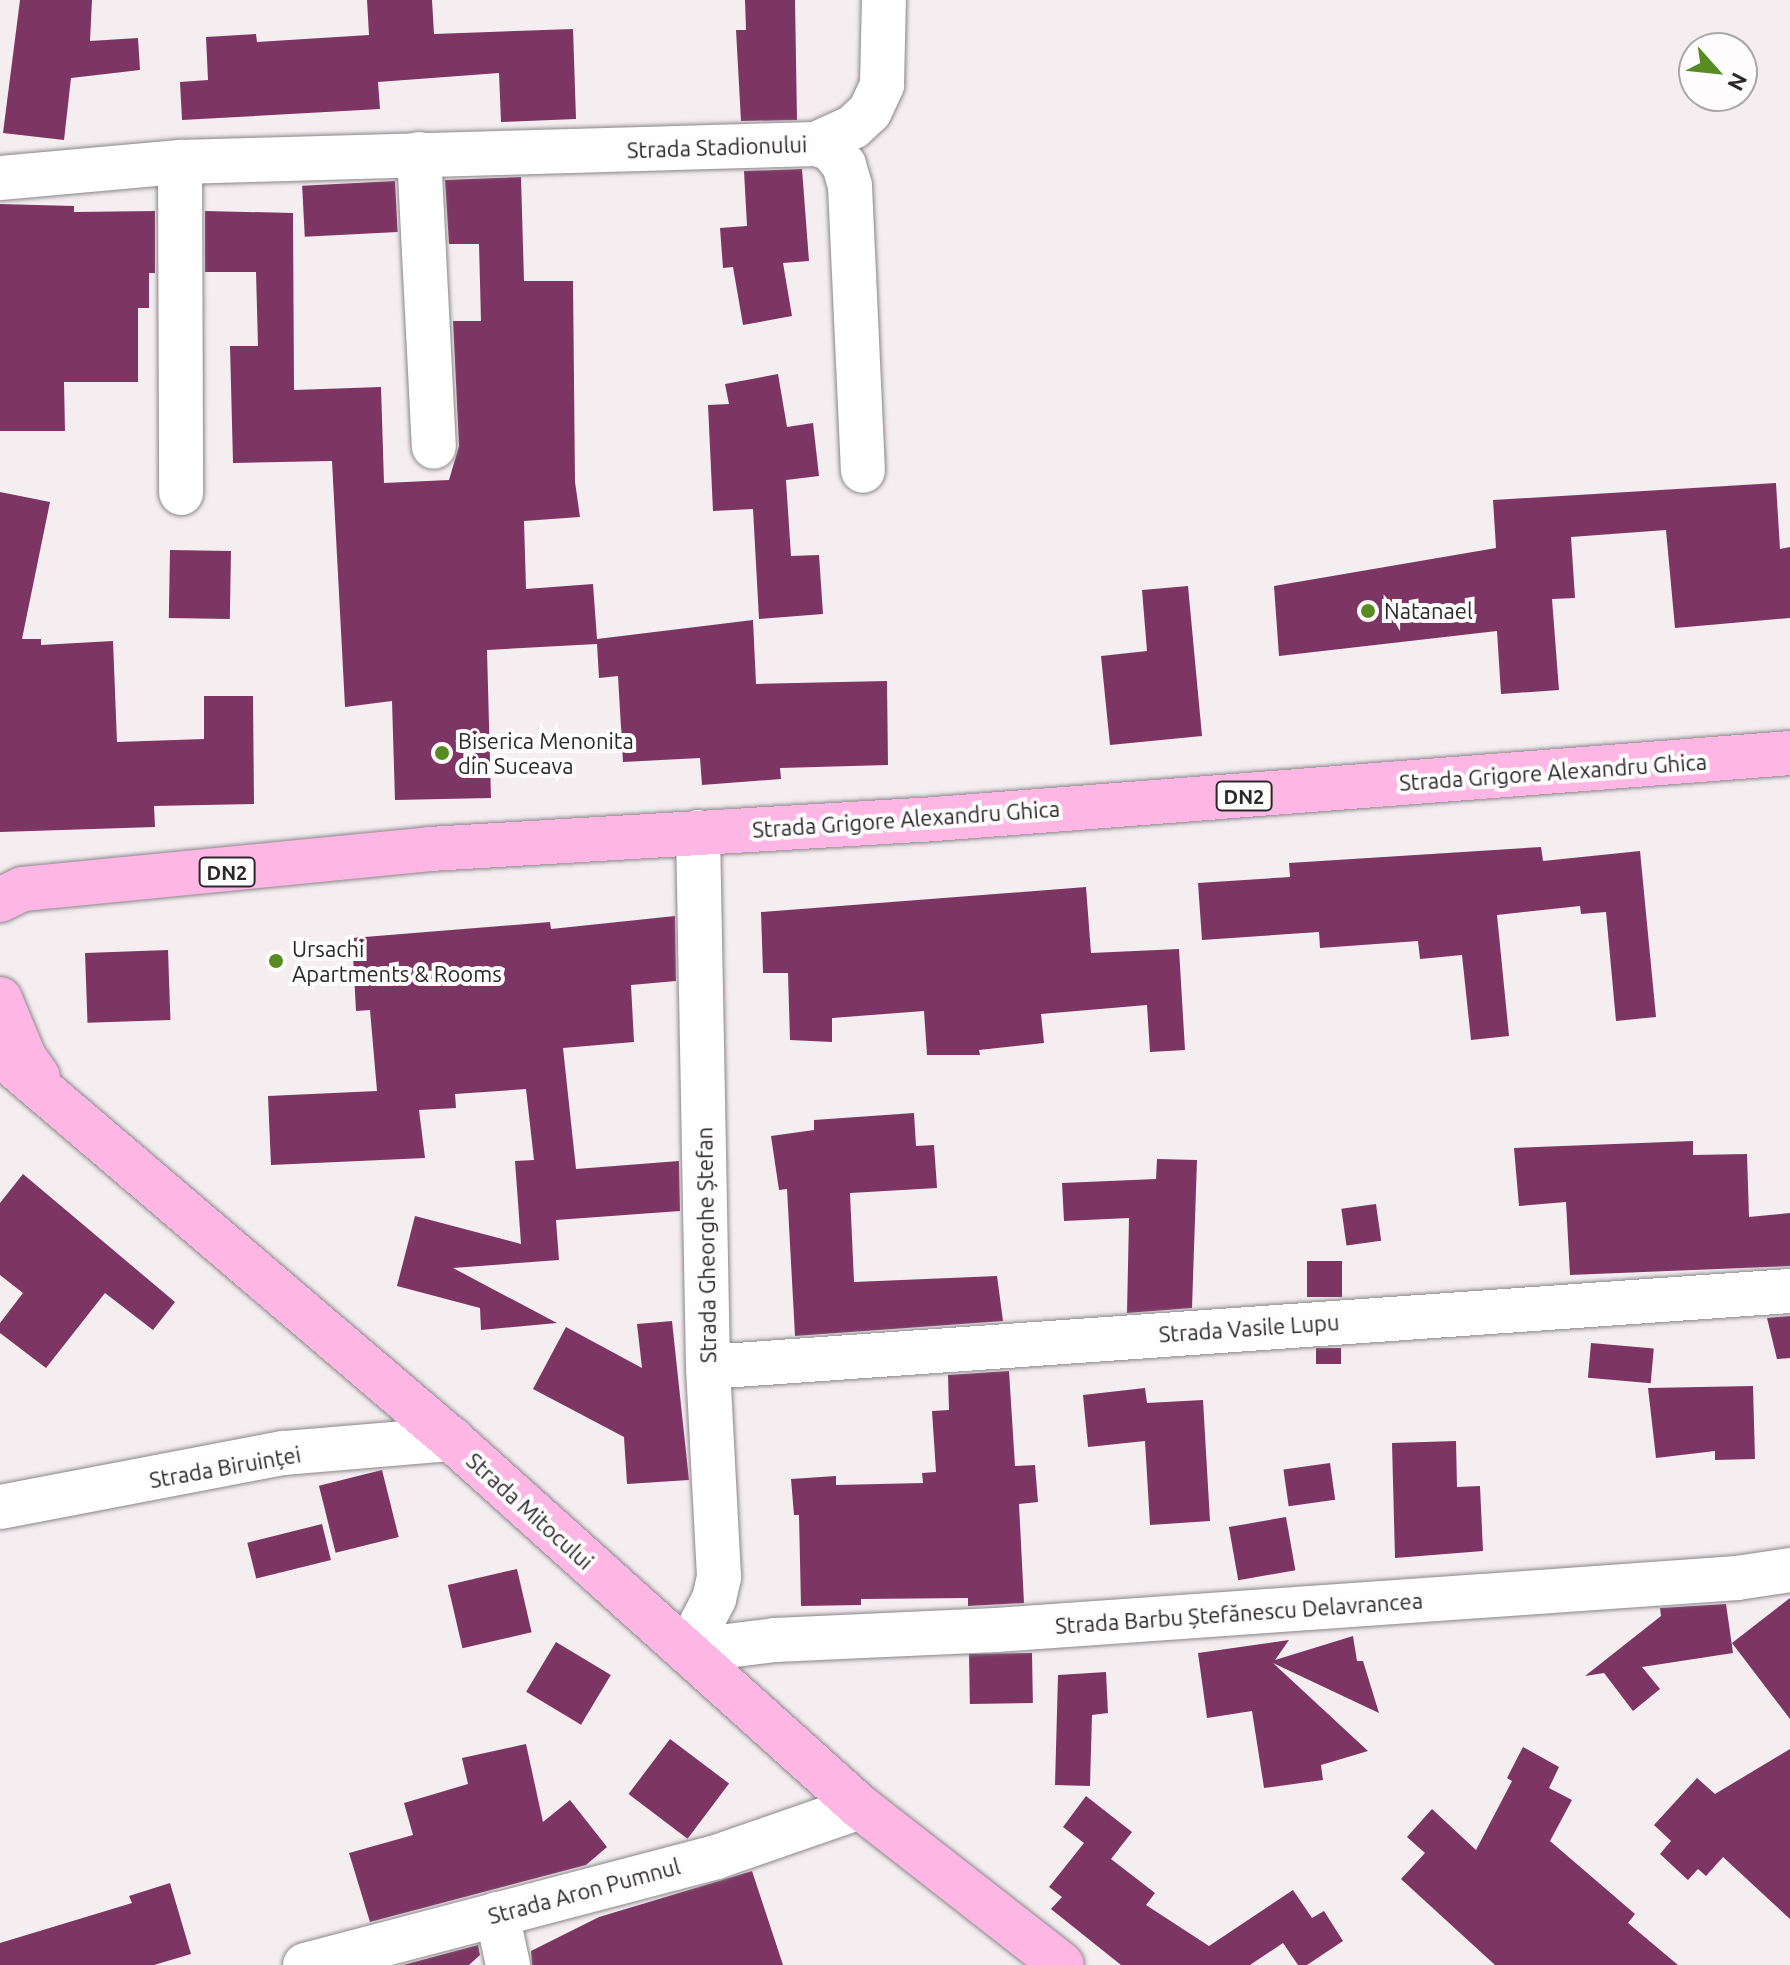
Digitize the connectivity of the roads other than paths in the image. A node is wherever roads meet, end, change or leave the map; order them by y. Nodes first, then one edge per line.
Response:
1 (884, 0) edge
2 (816, 144) junction
3 (419, 154) junction
4 (180, 162) junction
5 (0, 178) edge
6 (434, 447) dead end
7 (863, 471) dead end
8 (181, 493) dead end
9 (1790, 753) edge
10 (698, 832) junction
11 (8, 891) edge
12 (0, 932) edge
13 (0, 999) edge
14 (0, 1054) edge
15 (58, 1105) junction
16 (1790, 1291) edge
17 (708, 1367) junction
18 (451, 1439) junction
19 (0, 1507) edge
20 (1790, 1570) edge
21 (687, 1651) junction
22 (860, 1807) junction
23 (497, 1914) junction
24 (305, 1965) edge
25 (508, 1965) edge
26 (1062, 1965) edge

1 - 2 street
2 - 3 street, Strada Stadionului
2 - 7 street, Strada Stadionului
3 - 4 street, Strada Stadionului
3 - 6 street
4 - 5 street, Strada Stadionului
4 - 8 street
9 - 10 main road, Strada Grigore Alexandru Ghica / DN2
10 - 11 main road, Strada Grigore Alexandru Ghica / DN2
10 - 17 street, Strada Gheorghe Ștefan
11 - 12 main road
13 - 15 main road
14 - 15 main road, Strada Mitocului
15 - 18 main road, Strada Mitocului
16 - 17 street, Strada Vasile Lupu
17 - 21 street, Strada Gheorghe Ștefan
18 - 19 street, Strada Biruinței
18 - 21 main road, Strada Mitocului
20 - 21 street, Strada Barbu Ștefănescu Delavrancea
21 - 22 main road, Strada Mitocului
22 - 23 street, Strada Aron Pumnul
22 - 26 main road, Strada Mitocului
23 - 24 street, Strada Aron Pumnul
23 - 25 street

